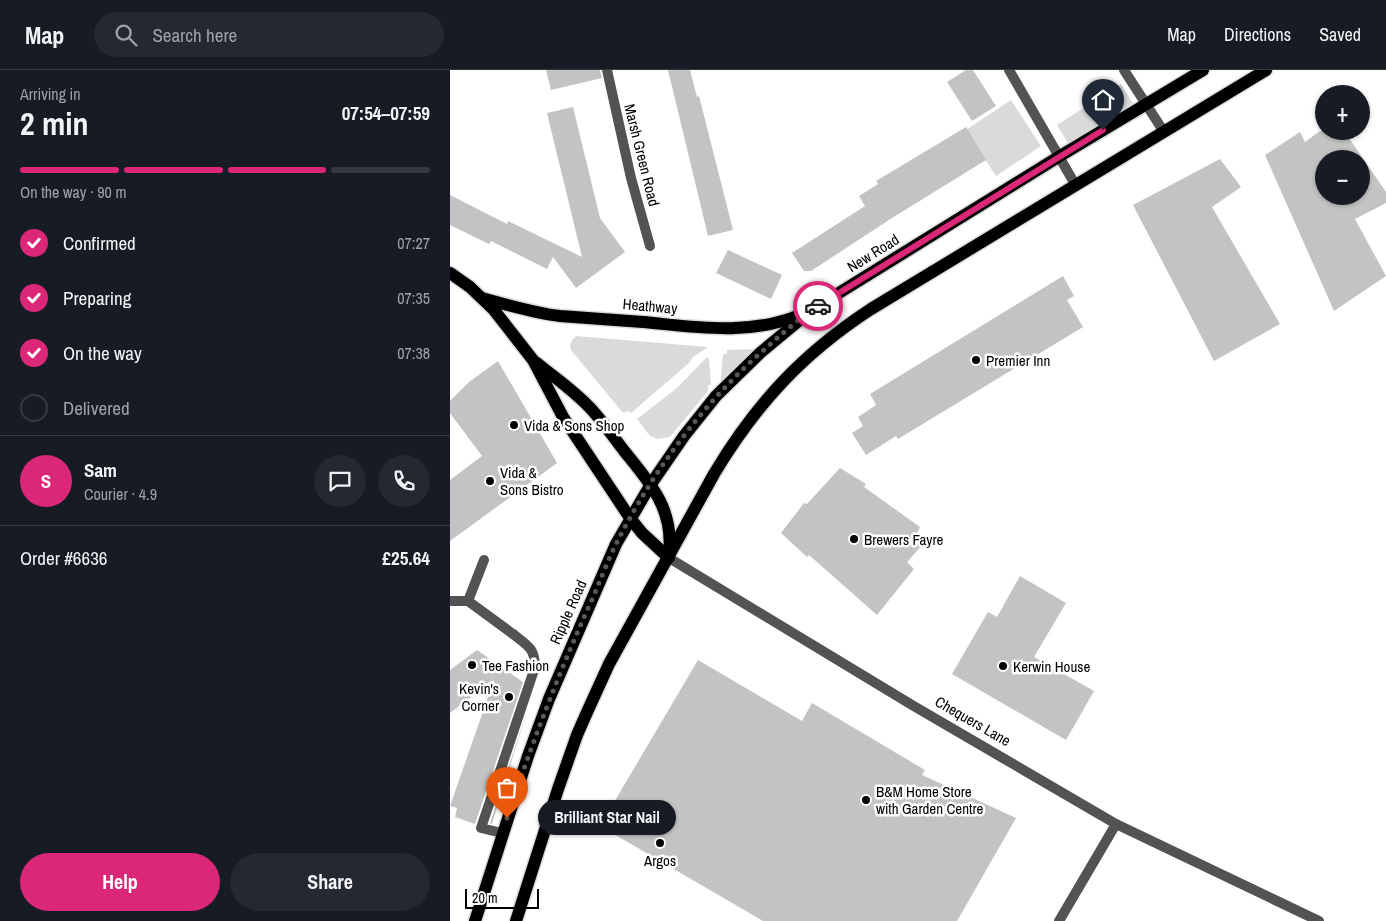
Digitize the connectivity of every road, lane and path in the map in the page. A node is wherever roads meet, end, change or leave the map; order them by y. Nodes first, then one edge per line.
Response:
1 (607, 70) edge
2 (1009, 70) edge
3 (1124, 70) edge
4 (1203, 70) edge
5 (1266, 70) edge
6 (1146, 104) junction
7 (1164, 132) junction
8 (1060, 156) junction
9 (1076, 186) junction
10 (650, 246) dead end
11 (450, 273) edge
12 (482, 298) junction
13 (813, 309) junction
14 (533, 360) junction
15 (651, 484) junction
16 (630, 518) junction
17 (669, 558) junction
18 (484, 560) dead end
19 (450, 601) edge
20 (468, 601) junction
21 (1116, 824) junction
22 (502, 833) junction
23 (475, 921) edge
24 (516, 921) edge
25 (1059, 921) edge
26 (1319, 921) edge

1 - 10 street, Marsh Green Road
2 - 8 street
3 - 6 street
4 - 6 main road, New Road
5 - 7 main road
6 - 7 street
6 - 8 main road, New Road
7 - 9 main road
8 - 9 street
8 - 13 main road, New Road
9 - 17 main road
11 - 12 main road, Heathway
12 - 13 main road, Heathway
12 - 14 main road, Heathway
13 - 15 main road, New Road
14 - 15 main road, Heathway
14 - 16 main road, Heathway
15 - 16 main road, New Road
15 - 17 main road, Heathway
16 - 17 main road, Chequers Lane
16 - 22 main road, Ripple Road
17 - 21 street, Chequers Lane
17 - 24 main road
18 - 20 street
19 - 20 street
20 - 22 street
21 - 25 street
21 - 26 street, Chequers Lane
22 - 23 main road, Ripple Road

